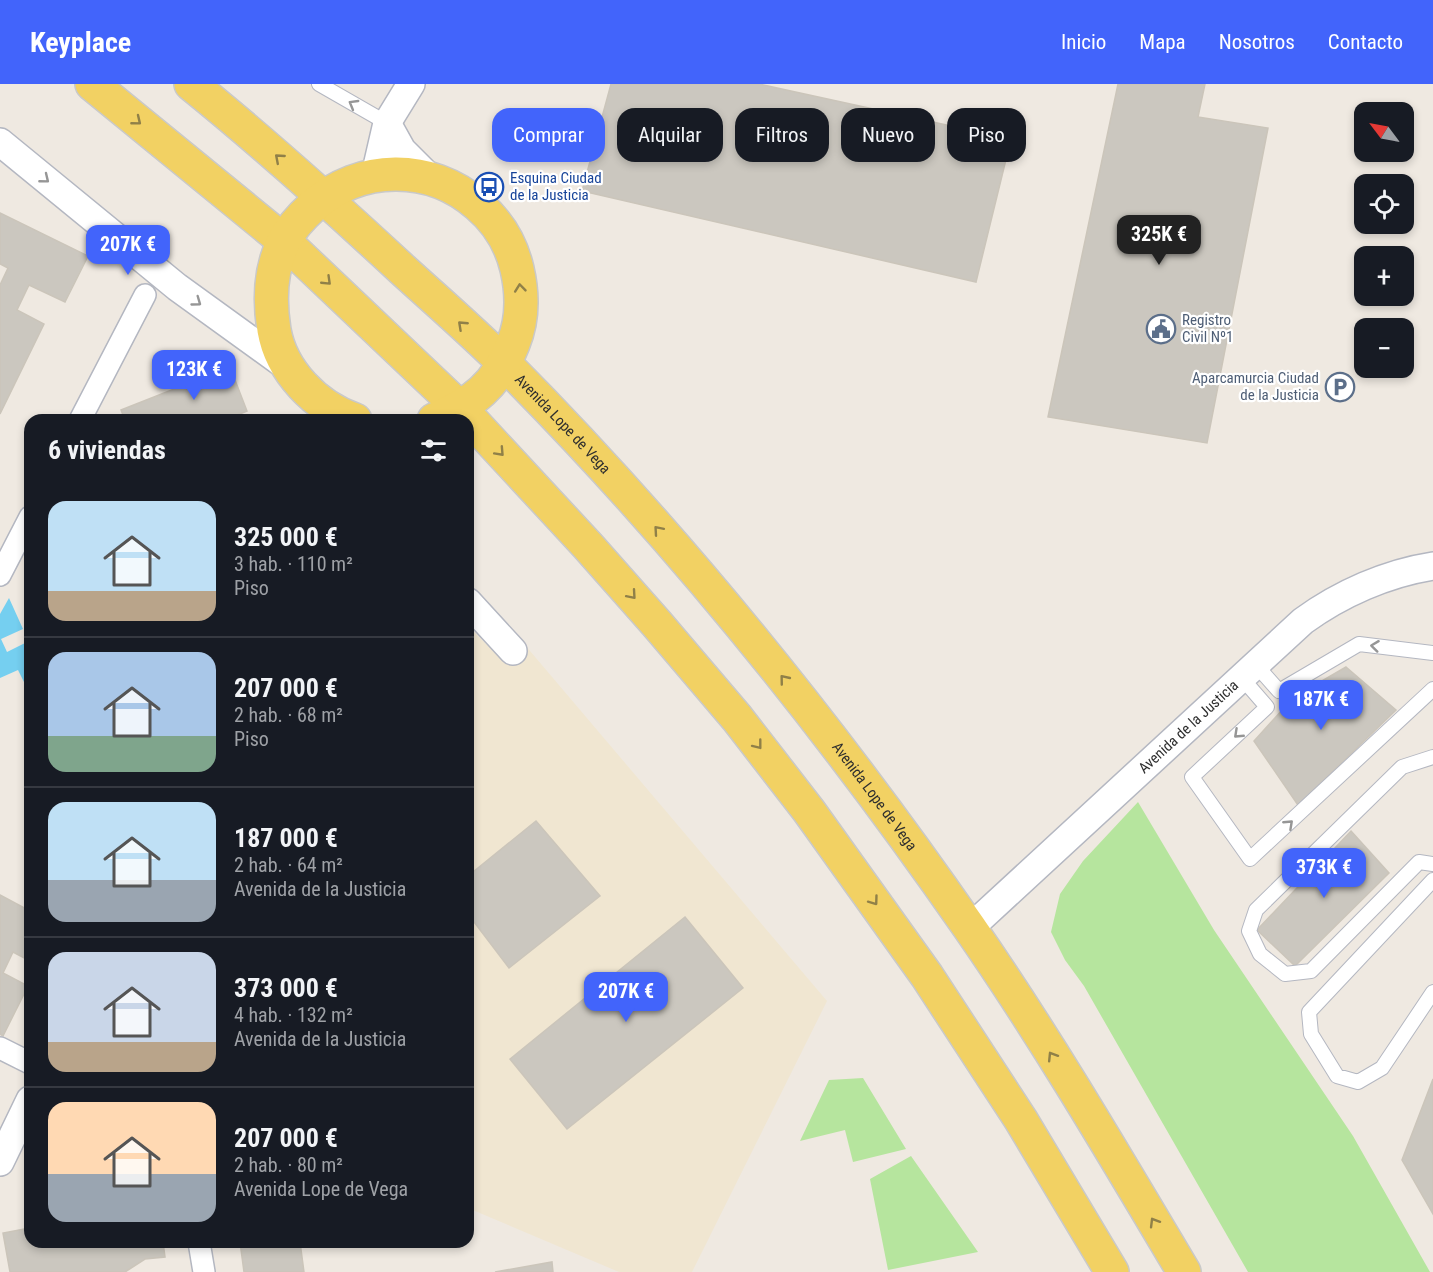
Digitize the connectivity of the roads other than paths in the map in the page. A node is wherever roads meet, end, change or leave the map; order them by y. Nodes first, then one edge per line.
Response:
1 (92, 84) edge
2 (191, 84) edge
3 (319, 84) edge
4 (411, 84) edge
5 (387, 123) junction
6 (0, 142) edge
7 (375, 175) junction
8 (429, 177) junction
9 (324, 197) junction
10 (284, 241) junction
11 (145, 295) dead end
12 (505, 364) junction
13 (289, 368) junction
14 (322, 412) edge
15 (83, 414) edge
16 (447, 414) edge
17 (474, 439) edge
18 (24, 529) edge
19 (1433, 566) edge
20 (0, 575) edge
21 (474, 609) edge
22 (513, 651) dead end
23 (1433, 653) edge
24 (1248, 671) junction
25 (1433, 689) edge
26 (1433, 757) edge
27 (1433, 864) edge
28 (1433, 880) edge
29 (970, 928) junction
30 (1433, 992) edge
31 (0, 1048) edge
32 (24, 1060) edge
33 (24, 1112) edge
34 (0, 1162) edge
35 (200, 1248) edge
36 (204, 1272) edge
37 (1112, 1272) edge
38 (1184, 1272) edge

1 -> 10 main road
9 -> 2 main road, Avenida Lope de Vega
5 -> 3 lane
4 - 5 street
5 - 7 street
5 - 8 street
6 -> 13 street
7 - 8 main road, Avenida Lope de Vega
7 - 9 main road, Avenida Lope de Vega
12 -> 8 main road, Avenida Lope de Vega
9 - 10 main road, Avenida Lope de Vega
12 -> 9 main road, Avenida Lope de Vega
10 - 13 main road, Avenida Lope de Vega
10 -> 16 main road
11 - 15 street
12 - 16 main road, Avenida Lope de Vega
29 -> 12 main road, Avenida Lope de Vega
13 - 14 main road, Avenida Lope de Vega
17 -> 37 main road
18 - 20 street
19 - 24 street, Avenida de la Justicia
21 - 22 street
23 -> 24 lane
24 -> 25 lane
24 - 29 street, Avenida de la Justicia
26 - 27 lane
28 - 30 lane
38 -> 29 main road, Avenida Lope de Vega
31 - 32 street
33 - 34 street
35 - 36 street

